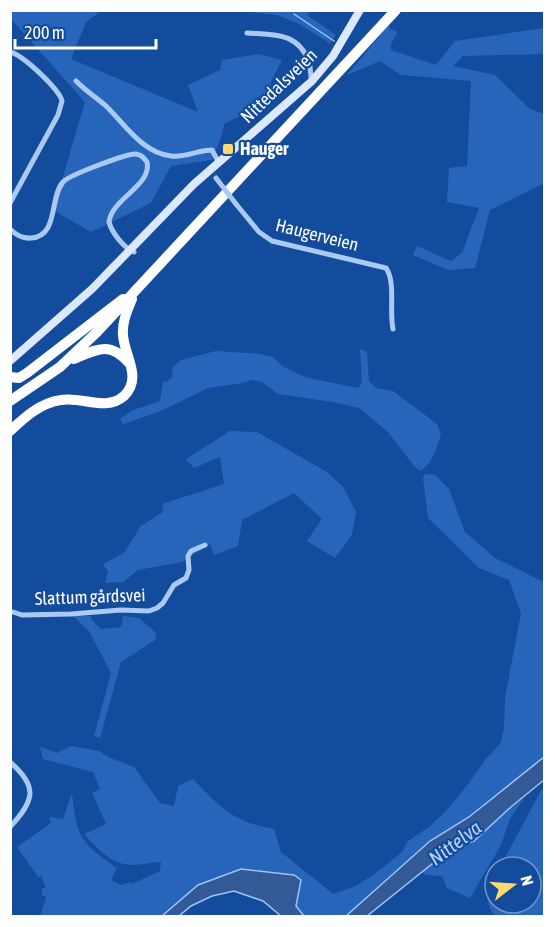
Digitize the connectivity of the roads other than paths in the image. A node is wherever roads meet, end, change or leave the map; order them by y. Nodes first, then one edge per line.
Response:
1 (360, 10) edge
2 (391, 10) edge
3 (396, 10) edge
4 (248, 33) dead end
5 (10, 52) edge
6 (76, 81) dead end
7 (312, 81) junction
8 (219, 163) junction
9 (212, 175) junction
10 (233, 185) junction
11 (10, 203) edge
12 (10, 229) edge
13 (132, 250) junction
14 (136, 291) junction
15 (393, 329) dead end
16 (10, 361) edge
17 (65, 362) junction
18 (131, 366) junction
19 (10, 377) edge
20 (10, 401) edge
21 (10, 431) edge
22 (205, 545) dead end
23 (10, 611) edge
24 (10, 762) edge
25 (10, 827) edge

1 - 7 main road, Nittedalsveien
2 - 10 highway
3 - 10 highway
4 - 7 street
5 - 11 street
6 - 8 street
7 - 8 main road, Nittedalsveien
8 - 9 main road, Nittedalsveien
9 - 13 main road, Nittedalsveien
9 - 15 street, Haugerveien, bridge
10 - 14 highway
12 - 13 street
13 - 16 main road, Nittedalsveien
14 - 17 highway
14 - 18 highway
14 - 19 highway
17 - 18 highway
17 - 20 highway
18 - 21 highway
22 - 23 street, Slattum gårdsvei
24 - 25 street

